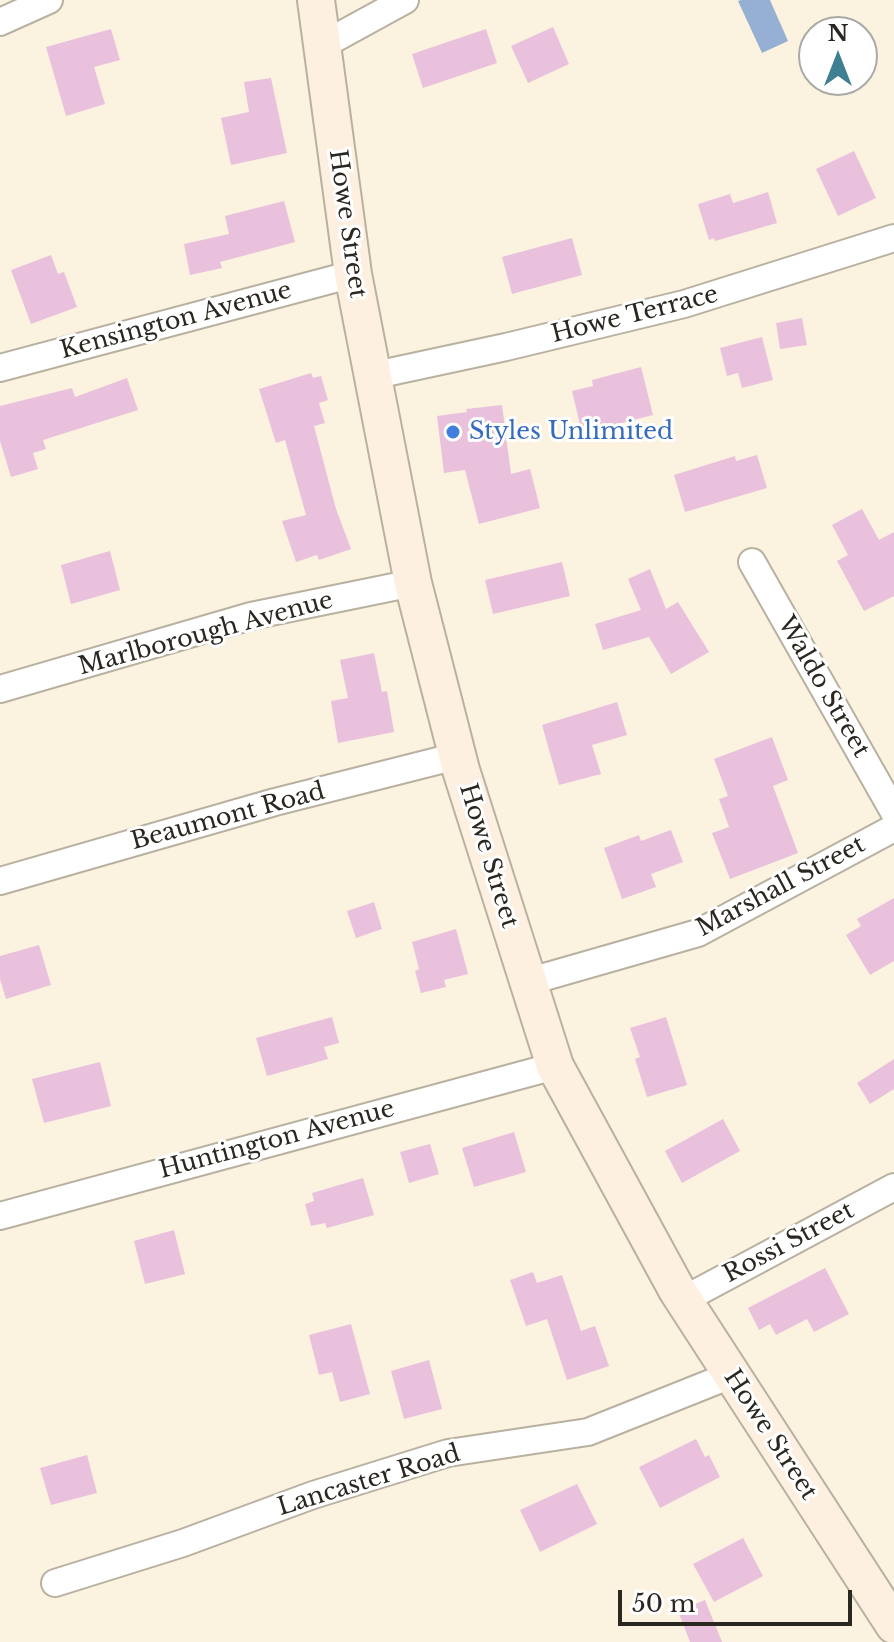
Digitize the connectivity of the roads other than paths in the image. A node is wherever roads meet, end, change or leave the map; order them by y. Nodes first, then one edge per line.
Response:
1 (49, 0) edge
2 (316, 0) edge
3 (405, 0) edge
4 (0, 22) edge
5 (321, 46) junction
6 (894, 238) edge
7 (353, 274) junction
8 (0, 368) edge
9 (371, 376) junction
10 (752, 562) dead end
11 (413, 583) junction
12 (0, 689) edge
13 (457, 756) junction
14 (894, 812) edge
15 (894, 828) edge
16 (0, 881) edge
17 (527, 982) junction
18 (555, 1066) junction
19 (894, 1187) edge
20 (0, 1216) edge
21 (683, 1300) junction
22 (731, 1375) junction
23 (55, 1583) dead end
24 (894, 1625) edge

1 - 4 street
2 - 5 main road, Howe Street
3 - 5 street
5 - 7 main road, Howe Street
6 - 9 street, Howe Terrace
7 - 8 street, Kensington Avenue
7 - 9 main road, Howe Street
9 - 11 main road, Howe Street
10 - 14 street, Waldo Street
11 - 12 street, Marlborough Avenue
11 - 13 main road, Howe Street
13 - 16 street, Beaumont Road
13 - 17 main road, Howe Street
15 - 17 street, Marshall Street
17 - 18 main road, Howe Street
18 - 20 street, Huntington Avenue
18 - 21 main road, Howe Street
19 - 21 street, Rossi Street
21 - 22 main road, Howe Street
22 - 23 street, Lancaster Road
22 - 24 main road, Howe Street

